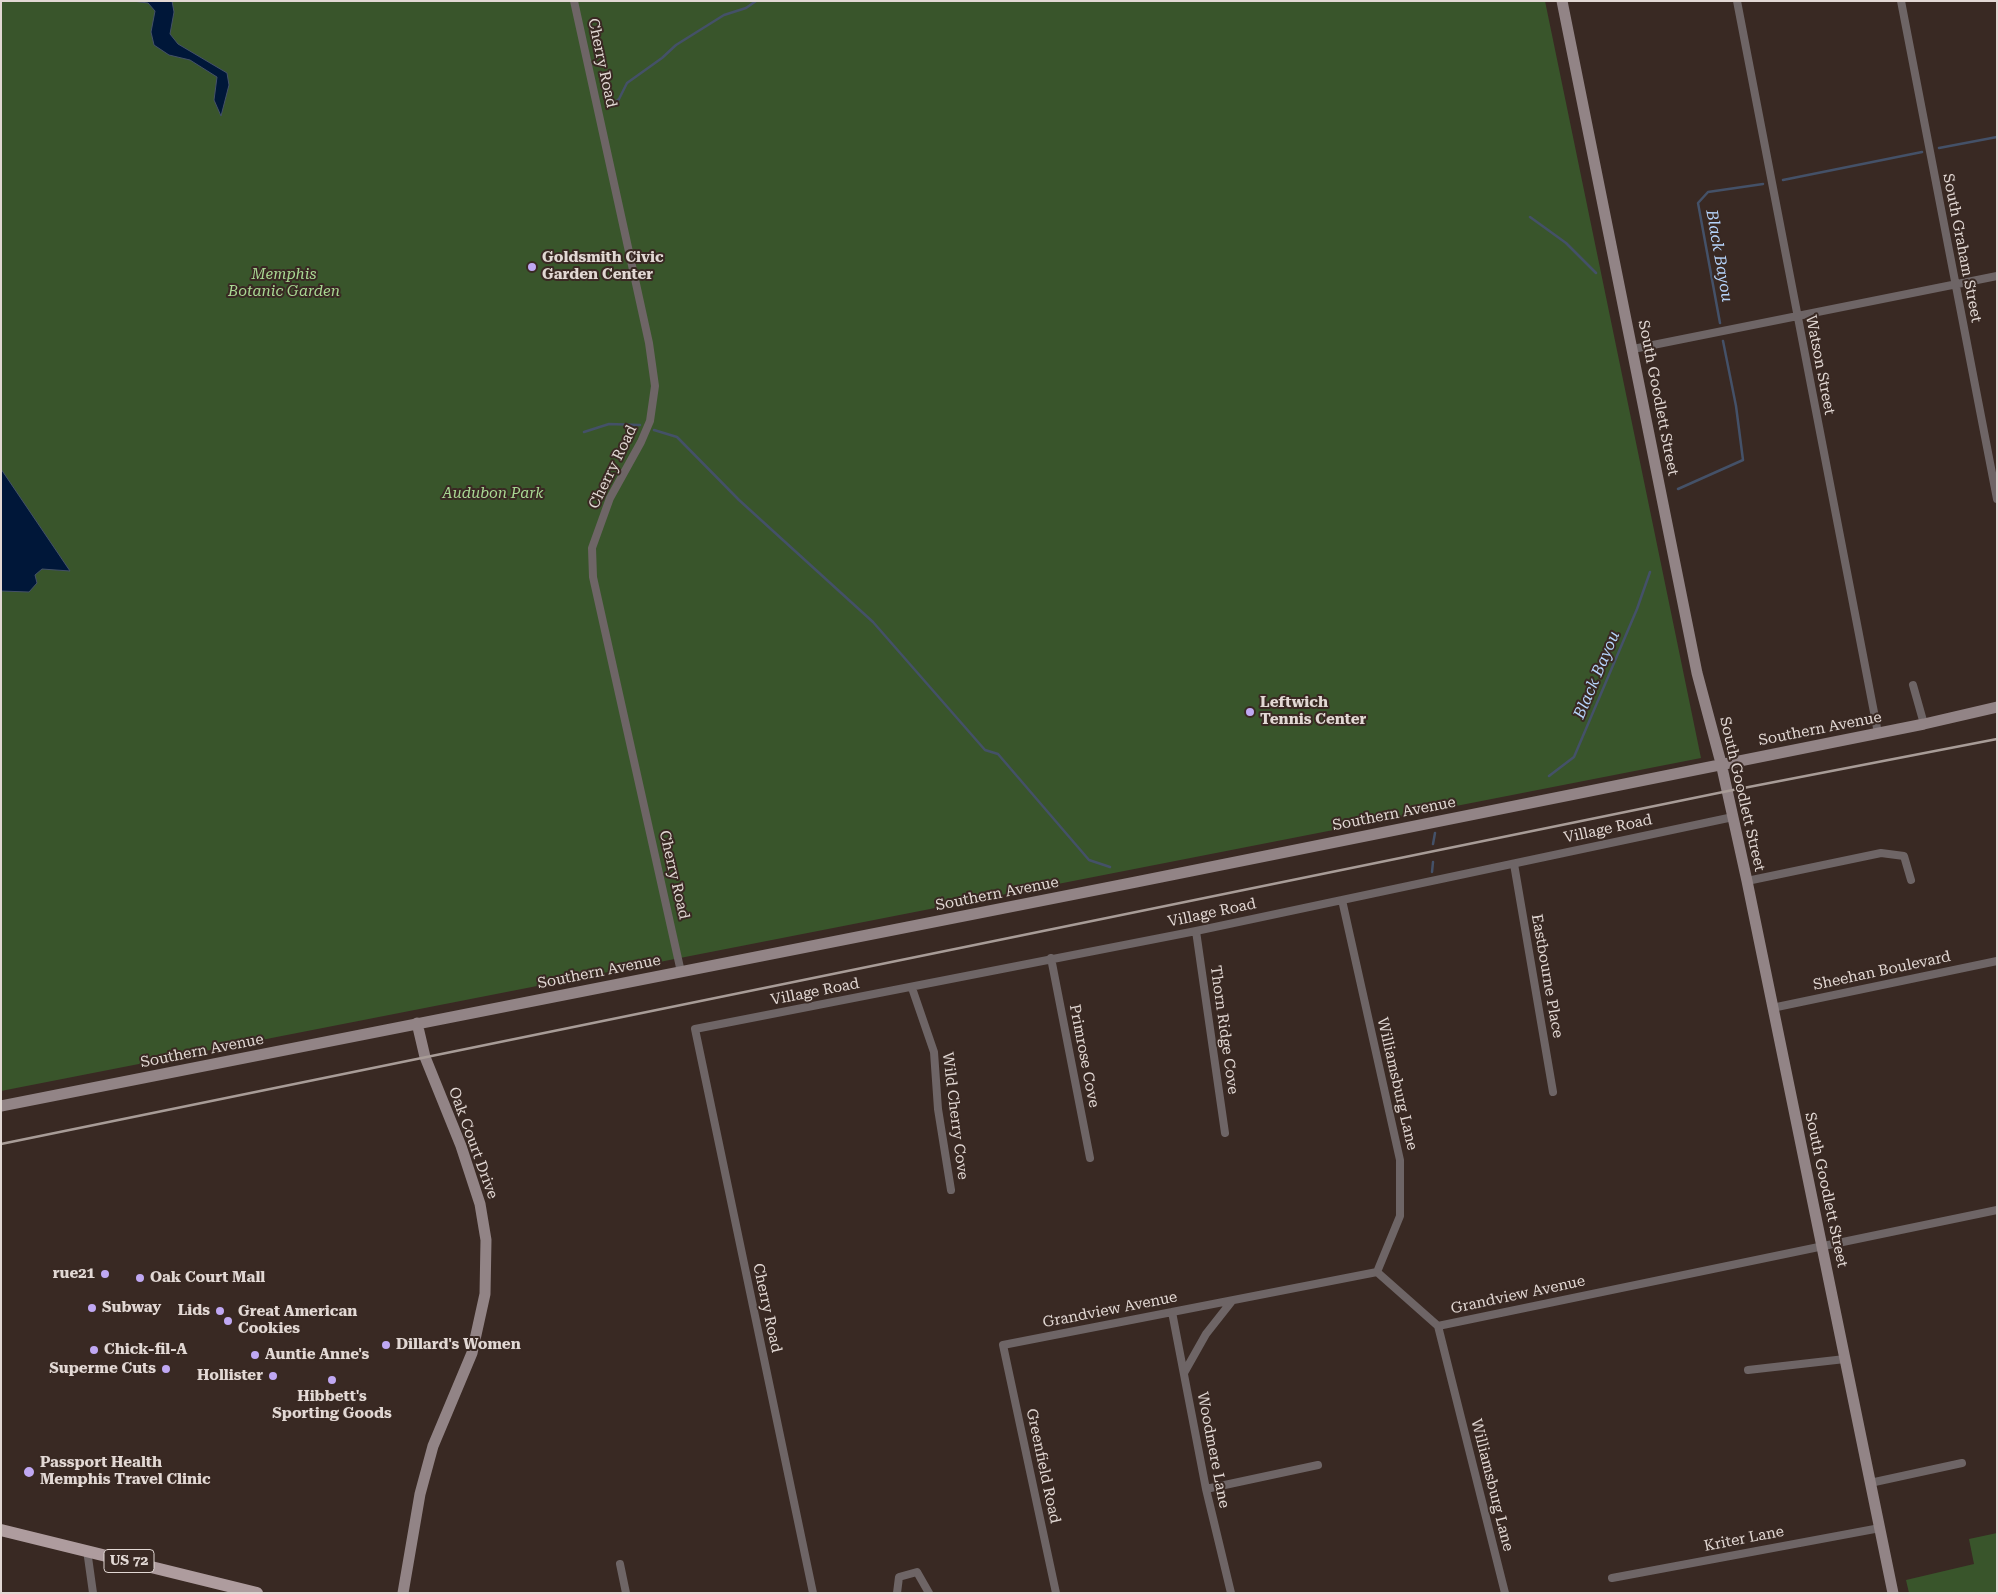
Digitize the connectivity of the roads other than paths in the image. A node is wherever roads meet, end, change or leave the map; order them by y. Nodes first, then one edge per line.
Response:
1 (574, 1) edge
2 (1562, 1) edge
3 (1737, 1) edge
4 (1901, 1) edge
5 (1997, 276) edge
6 (1955, 284) junction
7 (1796, 315) junction
8 (1633, 349) junction
9 (1997, 499) edge
10 (1913, 685) dead end
11 (1997, 707) edge
12 (1924, 724) junction
13 (1878, 733) junction
14 (1722, 763) junction
15 (1733, 817) junction
16 (1514, 864) junction
17 (1911, 880) dead end
18 (1747, 882) junction
19 (1342, 900) junction
20 (1196, 931) junction
21 (1051, 958) junction
22 (1997, 961) edge
23 (681, 972) junction
24 (912, 988) junction
25 (1772, 1008) junction
26 (417, 1023) junction
27 (695, 1029) joint
28 (1554, 1092) dead end
29 (1, 1106) edge
30 (1225, 1134) dead end
31 (1090, 1158) dead end
32 (951, 1190) dead end
33 (1997, 1210) edge
34 (1823, 1247) junction
35 (1377, 1272) junction
36 (1232, 1300) junction
37 (1172, 1312) junction
38 (1438, 1326) junction
39 (1003, 1345) joint
40 (1845, 1359) junction
41 (1748, 1370) dead end
42 (1184, 1373) junction
43 (1962, 1463) dead end
44 (1318, 1465) dead end
45 (1870, 1483) junction
46 (1206, 1489) junction
47 (1880, 1528) junction
48 (1, 1530) edge
49 (87, 1550) junction
50 (620, 1564) dead end
51 (1612, 1578) dead end
52 (93, 1593) edge
53 (256, 1593) edge
54 (403, 1593) edge
55 (626, 1593) edge
56 (812, 1593) edge
57 (897, 1593) edge
58 (929, 1593) edge
59 (1056, 1593) edge
60 (1231, 1593) edge
61 (1505, 1593) edge
62 (1893, 1593) edge

1 - 23 street, Cherry Road
2 - 8 street, South Goodlett Street
3 - 7 street, Watson Street
4 - 6 street, South Graham Street
5 - 6 street
6 - 7 street
6 - 9 street, South Graham Street
7 - 8 street
7 - 13 street, Watson Street
8 - 14 street, South Goodlett Street
10 - 12 street
11 - 12 street, Southern Avenue
12 - 13 street, Southern Avenue
13 - 14 street, Southern Avenue
14 - 15 street, South Goodlett Street
14 - 23 street, Southern Avenue
15 - 16 street, Village Road
15 - 18 street, South Goodlett Street
16 - 19 street, Village Road
16 - 28 street, Eastbourne Place
17 - 18 street
18 - 25 street, South Goodlett Street
19 - 20 street, Village Road
19 - 35 street, Williamsburg Lane
20 - 21 street, Village Road
20 - 30 street, Thorn Ridge Cove
21 - 24 street, Village Road
21 - 31 street, Primrose Cove
22 - 25 street, Sheehan Boulevard
23 - 26 street, Southern Avenue
24 - 27 street, Village Road
24 - 32 street, Wild Cherry Cove
25 - 34 street, South Goodlett Street
26 - 29 street, Southern Avenue
26 - 54 street, Oak Court Drive
27 - 56 street, Cherry Road
33 - 34 street, Grandview Avenue
34 - 38 street, Grandview Avenue
34 - 40 street, South Goodlett Street
35 - 36 street, Grandview Avenue
35 - 38 street, Grandview Avenue
36 - 37 street, Grandview Avenue
36 - 42 street
37 - 39 street, Grandview Avenue
37 - 42 street, Woodmere Lane
38 - 61 street, Williamsburg Lane
39 - 59 street, Greenfield Road
40 - 41 street
40 - 45 street, South Goodlett Street
42 - 46 street, Woodmere Lane
43 - 45 street
44 - 46 street
45 - 47 street, South Goodlett Street
46 - 60 street, Woodmere Lane
47 - 51 street, Kriter Lane
47 - 62 street, South Goodlett Street
48 - 49 main road, US 72
49 - 52 street
49 - 53 main road, US 72
50 - 55 street
57 - 58 street

